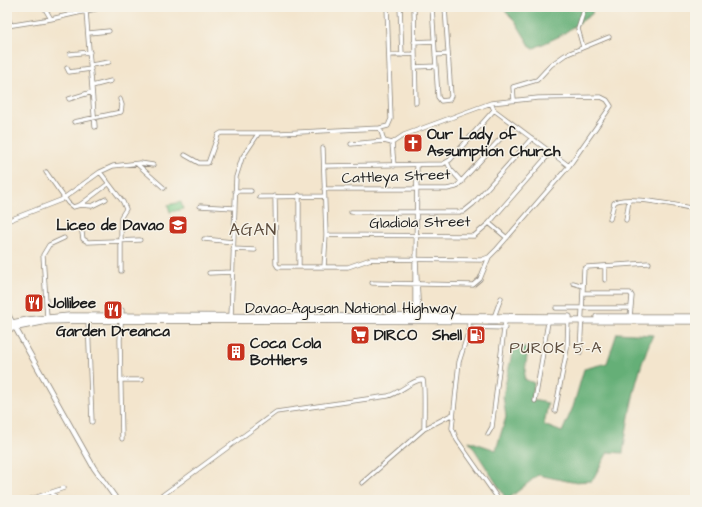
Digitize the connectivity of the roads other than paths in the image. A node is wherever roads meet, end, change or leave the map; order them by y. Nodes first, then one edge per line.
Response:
1 (44, 7) edge
2 (73, 7) edge
3 (104, 7) edge
4 (387, 7) edge
5 (400, 7) edge
6 (414, 7) edge
7 (432, 7) edge
8 (445, 7) edge
9 (585, 7) edge
10 (86, 11) junction
11 (76, 13) junction
12 (7, 16) edge
13 (51, 19) junction
14 (9, 25) edge
15 (109, 31) dead end
16 (88, 32) junction
17 (609, 36) dead end
18 (434, 41) junction
19 (414, 42) junction
20 (583, 46) junction
21 (90, 52) junction
22 (70, 54) dead end
23 (415, 54) junction
24 (448, 54) junction
25 (402, 55) junction
26 (435, 55) junction
27 (389, 56) junction
28 (109, 62) dead end
29 (436, 66) junction
30 (91, 67) junction
31 (415, 67) junction
32 (67, 68) dead end
33 (111, 81) dead end
34 (92, 86) junction
35 (92, 92) junction
36 (69, 99) dead end
37 (120, 99) dead end
38 (514, 100) junction
39 (490, 102) junction
40 (416, 103) dead end
41 (494, 110) junction
42 (94, 118) junction
43 (74, 122) dead end
44 (514, 125) junction
45 (95, 127) dead end
46 (380, 128) junction
47 (258, 134) junction
48 (532, 138) junction
49 (384, 141) junction
50 (392, 143) junction
51 (351, 144) dead end
52 (323, 148) dead end
53 (551, 152) junction
54 (185, 155) dead end
55 (447, 162) junction
56 (137, 164) junction
57 (153, 165) dead end
58 (325, 166) junction
59 (394, 166) junction
60 (417, 166) junction
61 (569, 166) junction
62 (46, 172) dead end
63 (100, 172) junction
64 (462, 182) junction
65 (108, 184) junction
66 (164, 188) dead end
67 (324, 189) junction
68 (416, 189) junction
69 (235, 191) junction
70 (251, 191) dead end
71 (299, 195) junction
72 (275, 196) junction
73 (324, 196) junction
74 (64, 197) junction
75 (259, 197) dead end
76 (106, 199) dead end
77 (629, 200) junction
78 (80, 205) junction
79 (200, 206) dead end
80 (234, 208) junction
81 (695, 209) edge
82 (351, 212) dead end
83 (417, 213) junction
84 (610, 219) dead end
85 (7, 220) edge
86 (626, 220) dead end
87 (489, 223) junction
88 (81, 226) dead end
89 (326, 235) junction
90 (417, 236) junction
91 (64, 238) dead end
92 (507, 238) junction
93 (204, 239) dead end
94 (120, 240) junction
95 (140, 240) dead end
96 (233, 242) junction
97 (233, 249) junction
98 (255, 250) dead end
99 (488, 257) junction
100 (416, 260) junction
101 (649, 264) dead end
102 (299, 266) junction
103 (324, 267) junction
104 (605, 267) junction
105 (121, 271) dead end
106 (232, 272) junction
107 (209, 273) dead end
108 (605, 280) dead end
109 (372, 282) dead end
110 (417, 283) junction
111 (574, 284) dead end
112 (583, 286) junction
113 (583, 293) junction
114 (501, 298) dead end
115 (556, 308) dead end
116 (582, 308) junction
117 (631, 308) junction
118 (7, 313) edge
119 (122, 315) junction
120 (46, 317) junction
121 (494, 317) junction
122 (630, 317) junction
123 (695, 317) edge
124 (231, 318) junction
125 (417, 318) junction
126 (469, 319) junction
127 (582, 319) junction
128 (88, 320) junction
129 (505, 321) junction
130 (568, 321) junction
131 (695, 321) edge
132 (548, 322) junction
133 (11, 325) edge
134 (469, 328) junction
135 (505, 328) junction
136 (7, 329) edge
137 (580, 353) dead end
138 (122, 380) junction
139 (142, 380) dead end
140 (535, 401) dead end
141 (555, 411) dead end
142 (453, 414) junction
143 (92, 422) dead end
144 (424, 429) junction
145 (488, 434) dead end
146 (122, 439) dead end
147 (362, 483) dead end
148 (64, 488) dead end
149 (52, 493) junction
150 (28, 500) edge
151 (58, 500) edge
152 (116, 500) edge
153 (156, 500) edge
154 (499, 500) edge

1 - 13 street
2 - 11 street
3 - 10 street
4 - 27 street
5 - 25 street
6 - 19 street
7 - 18 street
8 - 24 street
9 - 20 street
10 - 11 street
10 - 16 street
11 - 13 street
12 - 14 street
13 - 14 street
15 - 16 street
16 - 21 street
17 - 20 street
18 - 19 street
18 - 26 street
19 - 23 street
20 - 38 street
21 - 22 street
21 - 30 street
23 - 25 street
23 - 31 street
24 - 26 street
24 - 29 street
25 - 27 street
26 - 29 street
27 - 46 street
28 - 30 street
29 - 31 street
30 - 32 street
30 - 34 street
31 - 40 street
33 - 34 street
34 - 35 street
35 - 36 street
35 - 42 street
37 - 42 street
38 - 39 street
38 - 61 street
39 - 41 street
39 - 50 street
41 - 44 street
41 - 55 street
42 - 43 street
42 - 45 street
44 - 48 street
44 - 64 street, Cattleya Street
46 - 47 street
46 - 49 street
47 - 54 street
47 - 69 street
48 - 53 street
48 - 83 street
49 - 50 street
49 - 51 street
50 - 59 street
52 - 58 street
53 - 61 street
53 - 87 street, Gladiola Street
55 - 60 street
55 - 64 street
56 - 57 street
56 - 63 street
56 - 66 street
58 - 59 street
58 - 67 street
59 - 60 street
60 - 68 street
61 - 92 street
62 - 74 street
63 - 65 street
63 - 74 street
64 - 68 street, Cattleya Street
65 - 78 street
65 - 94 street
67 - 68 street, Cattleya Street
67 - 73 street
68 - 83 street
69 - 70 street
69 - 80 street
71 - 72 street
71 - 73 street
71 - 102 street
72 - 75 street
72 - 102 street
73 - 89 street
74 - 78 street
74 - 85 street
76 - 78 street
77 - 81 street
77 - 84 street
77 - 86 street
79 - 80 street
80 - 96 street
82 - 83 street
83 - 90 street
87 - 90 street, Gladiola Street
87 - 92 street
88 - 94 street
89 - 90 street, Gladiola Street
89 - 103 street
90 - 100 street
91 - 120 street
92 - 99 street
93 - 96 street
94 - 95 street
94 - 105 street
96 - 97 street
97 - 98 street
97 - 106 street
99 - 100 street
99 - 110 street
100 - 103 street
100 - 110 street
101 - 104 street
102 - 103 street
104 - 108 street
104 - 112 street
106 - 107 street
106 - 124 street
109 - 110 street
110 - 125 street
111 - 112 street
112 - 113 street
113 - 116 street
113 - 117 street
114 - 121 street
115 - 116 street
116 - 117 street
116 - 127 street
117 - 122 street
118 - 133 main road
119 - 120 highway, Davao-Agusan National Highway
119 - 124 highway, Davao-Agusan National Highway
119 - 128 highway, Davao-Agusan National Highway
119 - 138 street
120 - 133 highway, Davao-Agusan National Highway
121 - 126 highway, Davao-Agusan National Highway
121 - 127 highway, Davao-Agusan National Highway
122 - 123 highway, Davao-Agusan National Highway
122 - 127 highway, Davao-Agusan National Highway
124 - 125 highway, Davao-Agusan National Highway
125 - 126 highway, Davao-Agusan National Highway
126 - 129 highway, Davao-Agusan National Highway
126 - 134 street
127 - 130 highway, Davao-Agusan National Highway
127 - 131 highway, Davao-Agusan National Highway
127 - 137 street
128 - 133 highway, Davao-Agusan National Highway
128 - 143 street
129 - 132 highway, Davao-Agusan National Highway
129 - 135 street
130 - 132 highway, Davao-Agusan National Highway
130 - 141 street
132 - 140 street
133 - 136 highway, Davao-Agusan National Highway
133 - 152 main road
134 - 135 street
134 - 142 street
135 - 145 street
138 - 139 street
138 - 146 street
142 - 144 street
142 - 154 street
144 - 147 street
144 - 153 street
148 - 149 street
149 - 150 street
149 - 151 street

